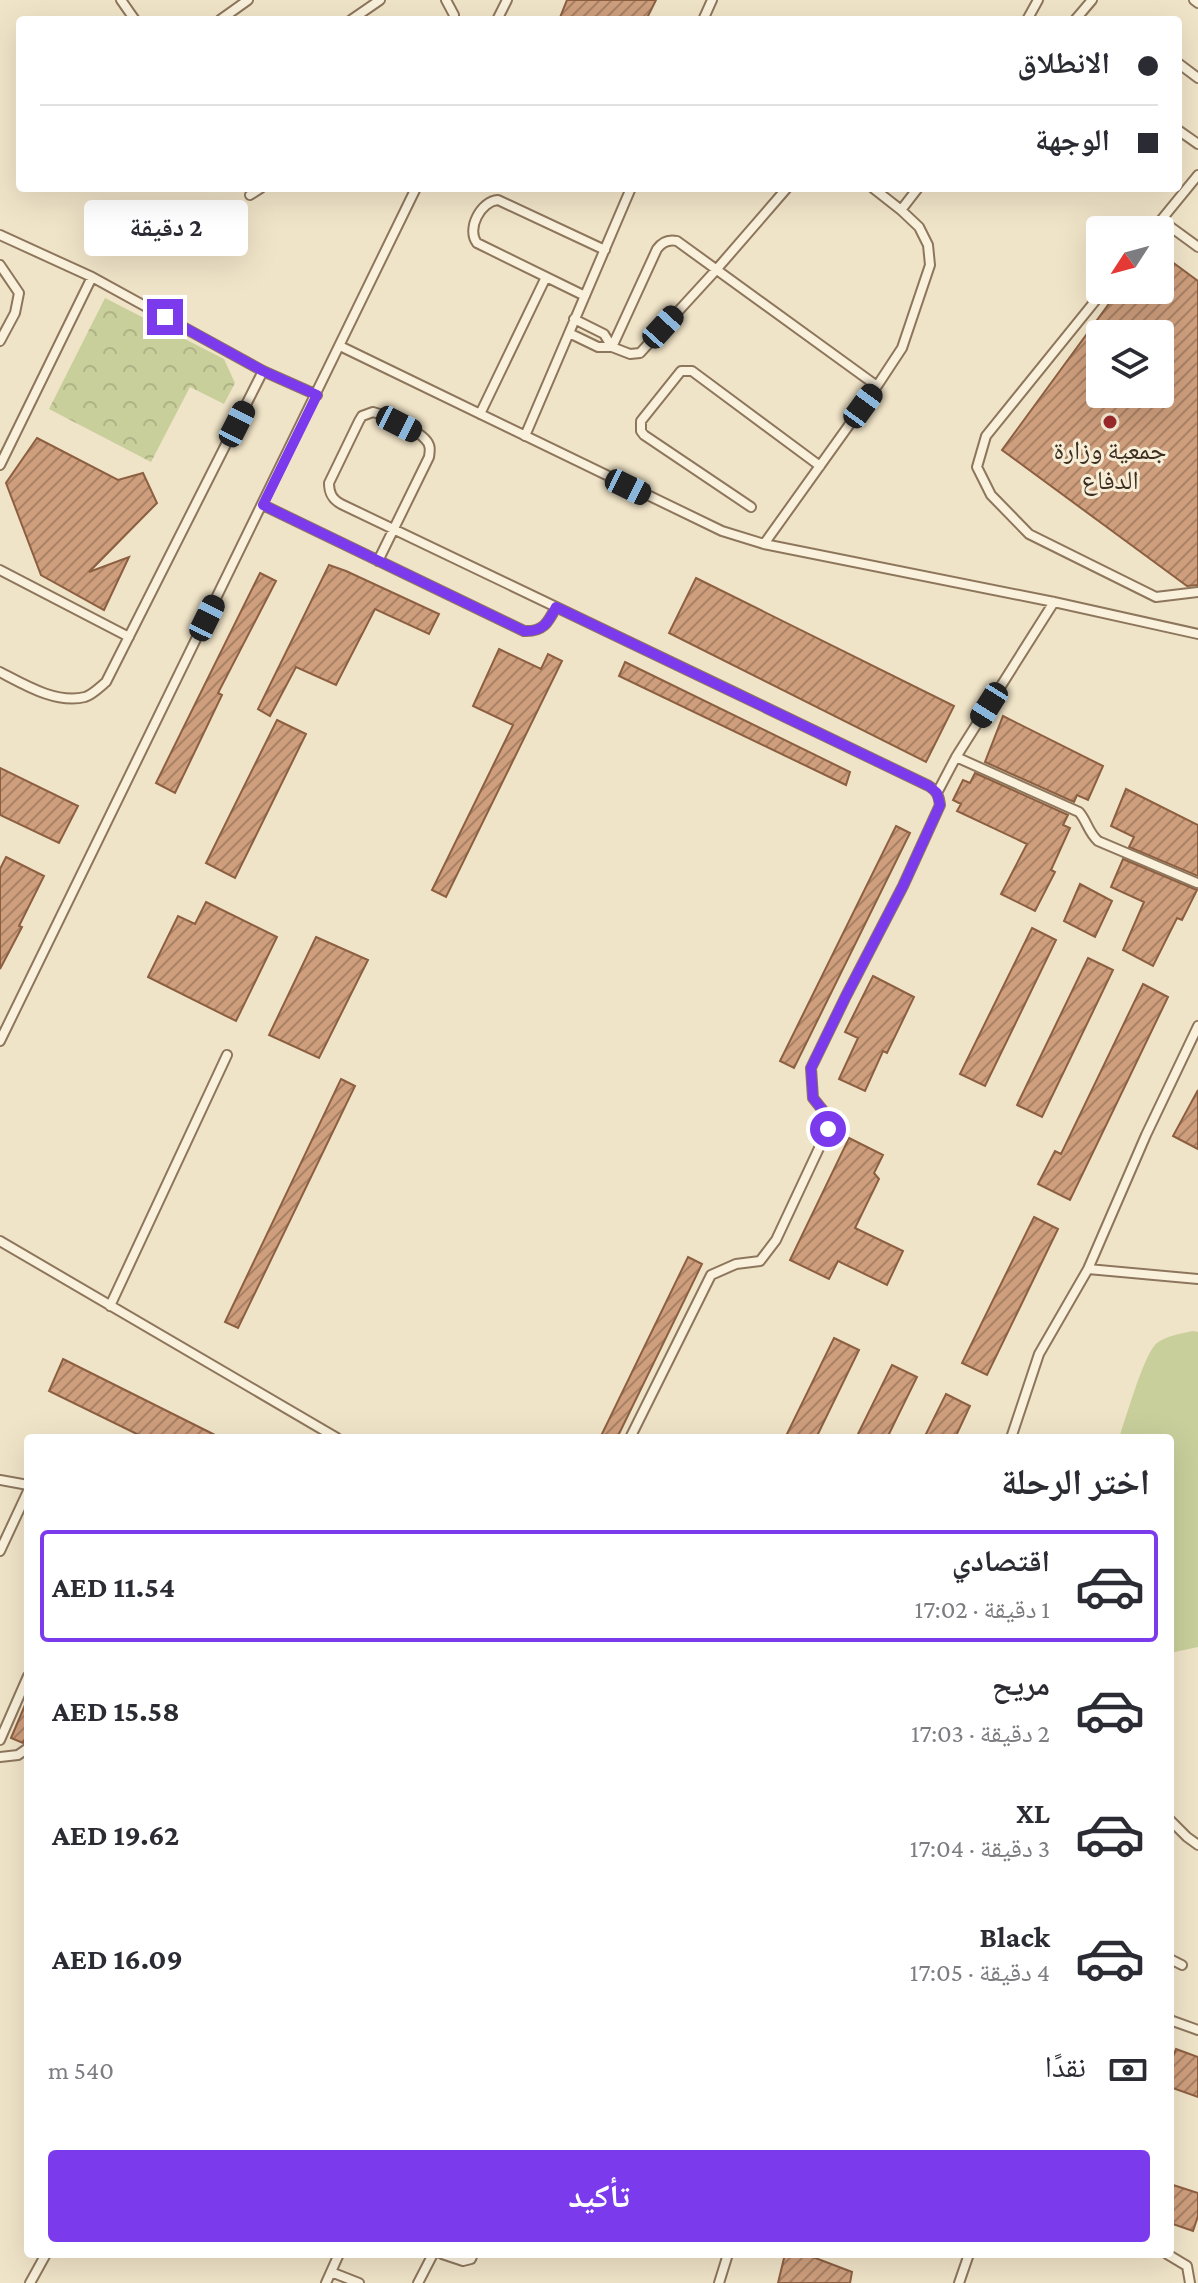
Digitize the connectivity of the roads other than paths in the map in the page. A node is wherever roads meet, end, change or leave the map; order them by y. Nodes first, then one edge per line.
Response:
1 (248, 0) edge
2 (380, 0) edge
3 (1092, 0) edge
4 (226, 16) edge
5 (357, 16) edge
6 (1078, 16) edge
7 (1198, 175) edge
8 (255, 192) edge
9 (414, 192) edge
10 (629, 192) edge
11 (784, 192) edge
12 (878, 192) edge
13 (915, 192) edge
14 (250, 195) dead end
15 (901, 210) junction
16 (1164, 216) edge
17 (1174, 229) edge
18 (0, 235) edge
19 (1198, 247) edge
20 (605, 250) junction
21 (0, 265) edge
22 (716, 270) junction
23 (92, 277) junction
24 (546, 277) junction
25 (585, 296) junction
26 (1093, 304) edge
27 (574, 319) junction
28 (569, 333) junction
29 (0, 341) edge
30 (340, 346) junction
31 (612, 347) junction
32 (263, 371) junction
33 (877, 386) junction
34 (317, 395) junction
35 (480, 414) junction
36 (525, 436) junction
37 (0, 465) edge
38 (820, 466) junction
39 (263, 505) junction
40 (751, 507) dead end
41 (394, 529) junction
42 (764, 544) junction
43 (378, 561) junction
44 (0, 570) edge
45 (1198, 592) edge
46 (1054, 602) junction
47 (556, 607) junction
48 (1198, 634) edge
49 (129, 637) junction
50 (0, 672) edge
51 (956, 757) junction
52 (937, 793) junction
53 (1197, 883) edge
54 (1198, 1026) edge
55 (0, 1041) edge
56 (227, 1055) dead end
57 (0, 1241) edge
58 (1088, 1269) junction
59 (1198, 1279) edge
60 (110, 1306) junction
61 (330, 1434) edge
62 (632, 1434) edge
63 (1012, 1434) edge
64 (0, 1480) edge
65 (24, 1484) edge
66 (24, 1500) edge
67 (0, 1551) edge
68 (24, 1685) edge
69 (0, 1740) edge
70 (24, 1751) edge
71 (0, 1757) edge
72 (1174, 1824) edge
73 (1198, 1845) edge
74 (1174, 1961) edge
75 (1182, 1965) dead end
76 (1174, 2021) edge
77 (1198, 2030) edge
78 (44, 2258) edge
79 (337, 2258) edge
80 (431, 2258) edge
81 (727, 2258) edge
82 (968, 2258) edge
83 (1174, 2258) edge
84 (331, 2272) junction
85 (1198, 2272) edge
86 (1191, 2282) edge
87 (30, 2283) edge
88 (326, 2283) edge
89 (359, 2283) edge
90 (418, 2283) edge
91 (719, 2283) edge
92 (959, 2283) edge

1 - 4 lane
2 - 5 lane
3 - 6 lane
7 - 16 lane
8 - 14 lane
9 - 30 lane
10 - 20 lane
11 - 22 lane
12 - 15 lane
13 - 15 lane
15 - 33 lane
17 - 19 lane
18 - 23 lane
20 - 24 lane
20 - 25 lane
21 - 29 lane
22 - 31 lane
22 - 31 lane
22 - 33 lane
23 - 32 lane
23 - 37 lane
24 - 25 lane
24 - 35 lane
25 - 27 lane
26 - 45 lane
27 - 28 lane
27 - 31 lane
28 - 31 lane
28 - 36 lane
30 - 34 lane
30 - 35 lane
32 - 34 lane
32 - 49 lane
33 - 38 lane
34 - 39 lane
35 - 36 lane
36 - 42 lane
38 - 40 lane
38 - 42 lane
39 - 43 lane
39 - 55 lane
41 - 41 lane
41 - 43 lane
41 - 47 lane
42 - 46 lane
43 - 47 lane
44 - 49 lane
46 - 48 lane
46 - 51 lane
47 - 52 lane
49 - 50 lane
51 - 52 lane
51 - 53 lane
52 - 62 lane
54 - 58 lane
56 - 60 lane
57 - 60 lane
58 - 59 lane
58 - 63 lane
60 - 61 lane
64 - 65 lane
66 - 67 lane
68 - 69 lane
70 - 71 lane
72 - 73 lane
74 - 75 lane
76 - 77 lane
78 - 87 lane
79 - 84 lane
80 - 90 lane
81 - 91 lane
82 - 92 lane
83 - 86 lane
84 - 88 lane
84 - 89 lane
85 - 86 lane

